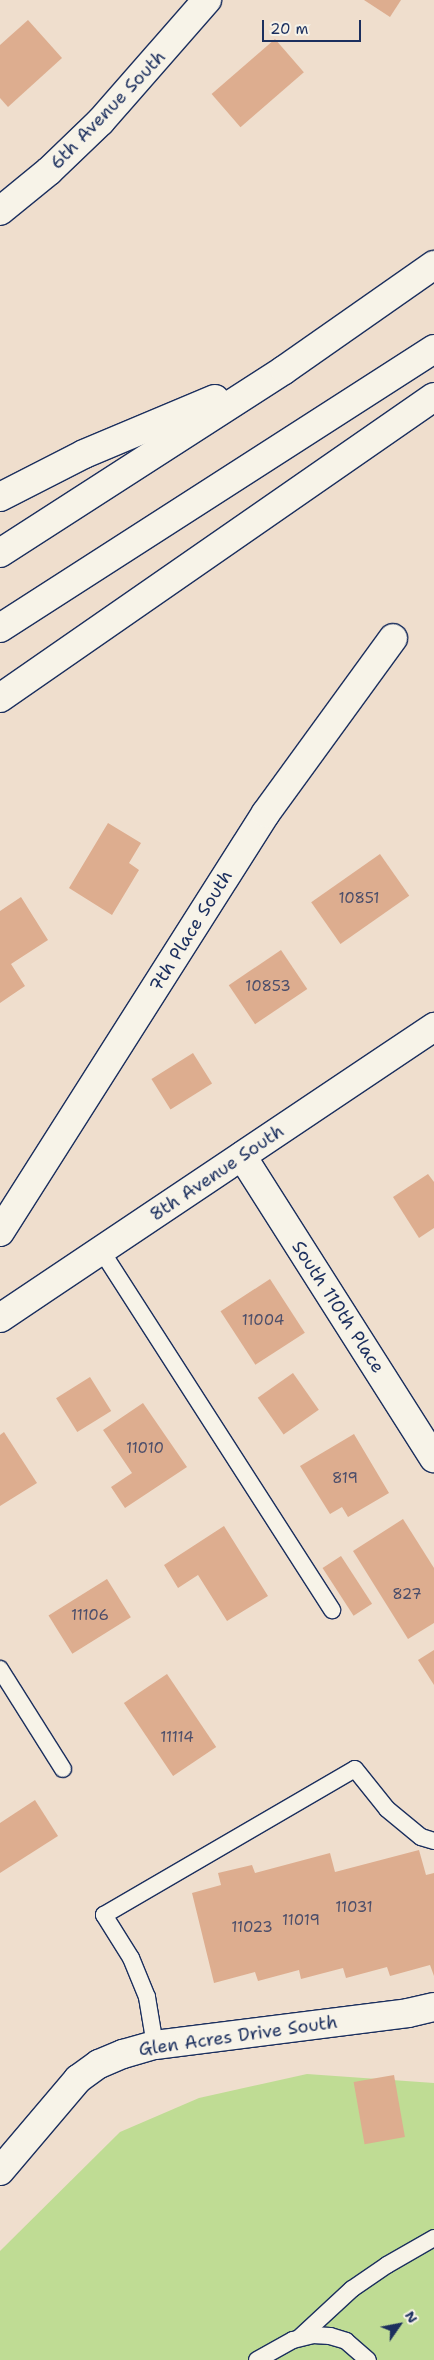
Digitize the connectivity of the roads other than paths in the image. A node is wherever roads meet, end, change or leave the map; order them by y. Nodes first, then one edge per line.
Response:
1 (207, 0) edge
2 (0, 211) edge
3 (434, 265) edge
4 (434, 349) edge
5 (284, 370) junction
6 (434, 397) edge
7 (0, 497) edge
8 (0, 553) edge
9 (0, 628) edge
10 (392, 638) dead end
11 (0, 698) edge
12 (434, 1027) edge
13 (242, 1156) junction
14 (0, 1232) edge
15 (101, 1250) junction
16 (0, 1318) edge
17 (434, 1458) edge
18 (332, 1610) dead end
19 (0, 1669) edge
20 (63, 1769) dead end
21 (434, 1841) edge
22 (434, 2007) edge
23 (156, 2045) junction
24 (0, 2171) edge
25 (434, 2238) edge
26 (300, 2338) junction
27 (257, 2360) edge
28 (368, 2360) edge

1 - 2 main road, 6th Avenue South
3 - 5 main road
4 - 9 main road
5 - 7 main road
5 - 8 main road
6 - 11 main road
10 - 14 main road, 7th Place South
12 - 13 main road, 8th Avenue South
13 - 15 main road, 8th Avenue South
13 - 17 main road, South 110th Place
15 - 16 main road, 8th Avenue South
15 - 18 lane
19 - 20 lane
21 - 23 lane
22 - 23 main road, Glen Acres Drive South
23 - 24 main road, Glen Acres Drive South
25 - 26 lane
26 - 27 lane
26 - 28 lane

